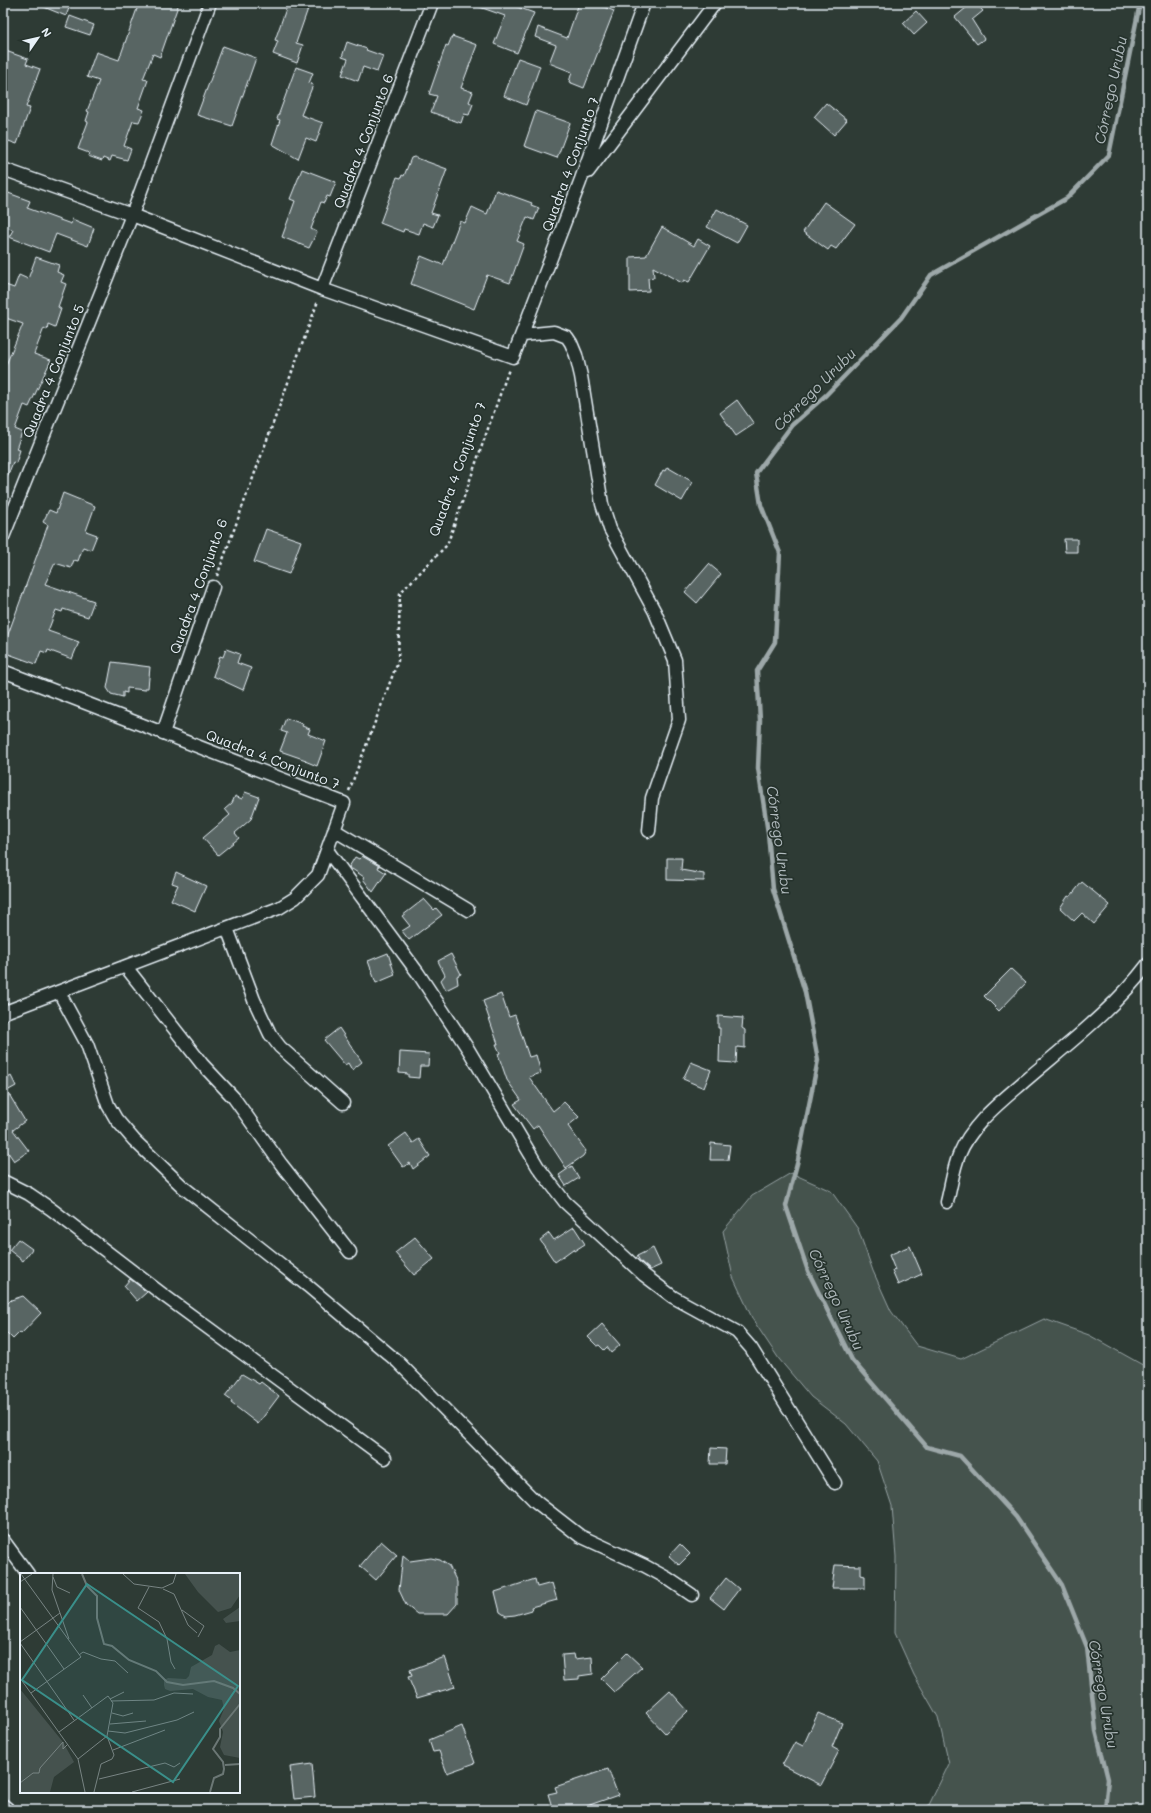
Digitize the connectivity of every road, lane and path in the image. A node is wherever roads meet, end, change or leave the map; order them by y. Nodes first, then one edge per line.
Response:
1 (210, 3) edge
2 (432, 3) edge
3 (644, 3) edge
4 (715, 3) edge
5 (3, 169) edge
6 (580, 182) junction
7 (132, 216) junction
8 (322, 289) junction
9 (523, 335) junction
10 (513, 357) junction
11 (3, 537) edge
12 (213, 587) joint
13 (3, 672) edge
14 (163, 733) junction
15 (344, 803) junction
16 (334, 830) junction
17 (649, 831) dead end
18 (327, 850) junction
19 (468, 910) dead end
20 (227, 928) junction
21 (1148, 964) edge
22 (126, 967) junction
23 (59, 992) junction
24 (4, 1012) edge
25 (343, 1103) dead end
26 (3, 1181) edge
27 (947, 1202) dead end
28 (350, 1252) dead end
29 (385, 1458) dead end
30 (835, 1483) dead end
31 (3, 1540) edge
32 (27, 1573) edge
33 (692, 1595) dead end
34 (3, 1805) edge
35 (9, 1810) edge

1 - 7 street, Quadra 4 Conjunto 5
2 - 8 street, Quadra 4 Conjunto 6
3 - 6 street, Quadra 4 Conjunto 7
4 - 6 street
5 - 7 street
6 - 9 street, Quadra 4 Conjunto 7
7 - 8 street
7 - 11 street, Quadra 4 Conjunto 5
8 - 10 street
8 - 12 path, Quadra 4 Conjunto 6
9 - 10 street, Quadra 4 Conjunto 7
9 - 17 street
10 - 15 path, Quadra 4 Conjunto 7
12 - 14 street, Quadra 4 Conjunto 6
13 - 14 street
14 - 15 street, Quadra 4 Conjunto 7
15 - 16 street
16 - 18 street
16 - 19 street
18 - 20 street
18 - 30 street
20 - 22 street
20 - 25 street
21 - 27 street
22 - 23 street
22 - 28 street
23 - 24 street
23 - 33 street
26 - 29 street
31 - 32 street
34 - 35 street

